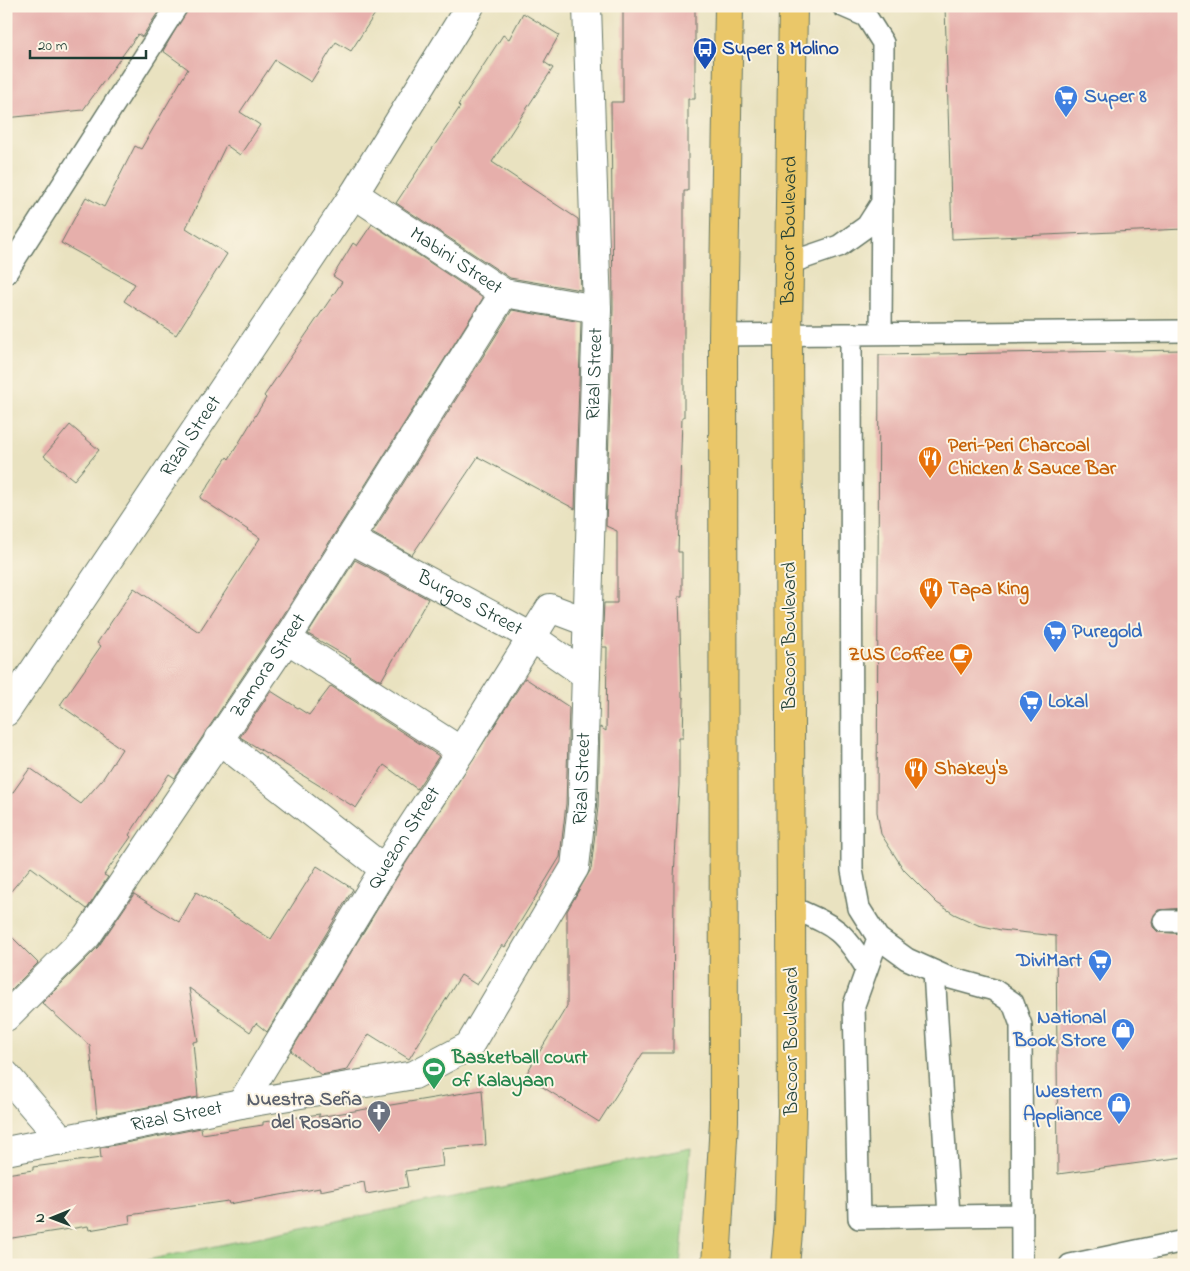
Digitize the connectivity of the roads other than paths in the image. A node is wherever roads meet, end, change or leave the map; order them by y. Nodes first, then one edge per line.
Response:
1 (177, 6) edge
2 (470, 6) edge
3 (587, 6) edge
4 (729, 6) edge
5 (793, 6) edge
6 (843, 6) edge
7 (354, 194) junction
8 (883, 200) junction
9 (789, 263) junction
10 (6, 273) edge
11 (504, 293) junction
12 (596, 309) junction
13 (1184, 331) edge
14 (881, 332) junction
15 (851, 334) junction
16 (723, 335) junction
17 (788, 335) junction
18 (350, 539) junction
19 (587, 622) junction
20 (530, 636) junction
21 (287, 639) junction
22 (586, 676) junction
23 (6, 712) edge
24 (218, 739) junction
25 (461, 752) junction
26 (384, 869) junction
27 (791, 907) junction
28 (878, 938) junction
29 (867, 969) junction
30 (934, 971) junction
31 (6, 1017) edge
32 (6, 1075) edge
33 (241, 1104) junction
34 (63, 1141) junction
35 (6, 1151) edge
36 (1022, 1215) junction
37 (949, 1216) junction
38 (1184, 1241) edge
39 (716, 1265) edge
40 (785, 1265) edge
41 (1022, 1265) edge
42 (1070, 1265) edge

1 - 10 lane
2 - 7 street, Rizal Street
3 - 12 street, Rizal Street
4 - 16 main road
5 - 9 main road, Bacoor Boulevard
6 - 8 lane
7 - 11 street, Mabini Street
7 - 23 street, Rizal Street
8 - 9 lane
8 - 14 lane
9 - 17 main road, Bacoor Boulevard
11 - 12 street, Mabini Street
11 - 18 street, Zamora Street
12 - 19 street, Rizal Street
13 - 14 lane
14 - 15 lane
15 - 17 lane
15 - 28 lane
16 - 17 lane
16 - 39 main road
17 - 27 main road, Bacoor Boulevard
18 - 20 street, Burgos Street
18 - 21 street, Zamora Street
19 - 20 street, Quezon Street
19 - 22 street, Rizal Street
20 - 22 street, Burgos Street
20 - 25 street, Quezon Street
21 - 24 street, Zamora Street
21 - 25 street
22 - 33 street, Rizal Street
24 - 26 street
24 - 31 street, Zamora Street
25 - 26 street, Quezon Street
26 - 33 street, Quezon Street
27 - 29 lane
27 - 40 main road, Bacoor Boulevard
28 - 29 lane
28 - 30 lane
29 - 37 lane
30 - 36 lane
30 - 37 lane
32 - 34 street
33 - 34 street, Rizal Street
34 - 35 street, Rizal Street
36 - 37 lane
36 - 41 lane
38 - 42 lane

